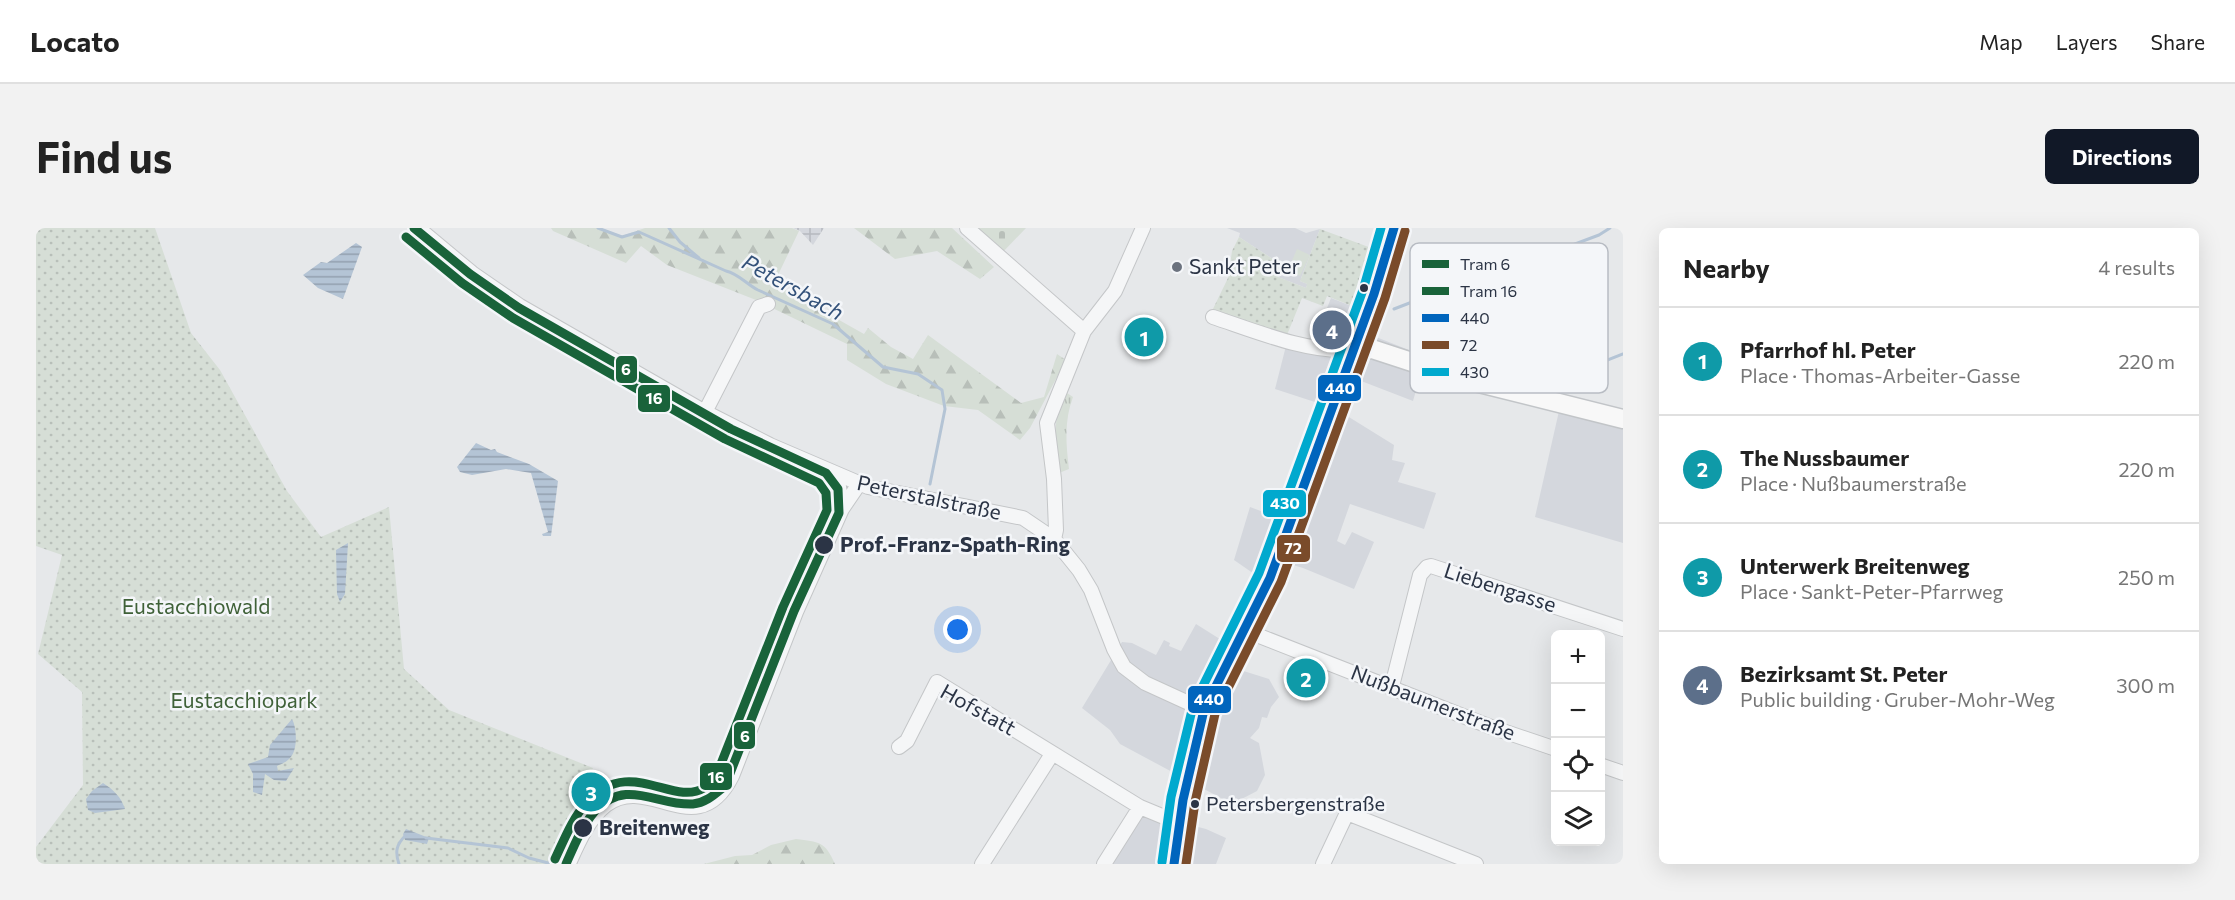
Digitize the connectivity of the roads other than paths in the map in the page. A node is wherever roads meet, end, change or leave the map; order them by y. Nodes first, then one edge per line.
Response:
1 (417, 228) edge
2 (967, 228) edge
3 (1143, 228) edge
4 (1394, 228) edge
5 (768, 304) dead end
6 (1213, 317) dead end
7 (1084, 331) junction
8 (1352, 350) junction
9 (1410, 361) edge
10 (1519, 393) edge
11 (705, 412) junction
12 (1623, 419) edge
13 (826, 471) junction
14 (859, 484) junction
15 (842, 509) junction
16 (1054, 539) junction
17 (1623, 629) edge
18 (1244, 630) junction
19 (1392, 686) junction
20 (1203, 710) junction
21 (899, 747) dead end
22 (1551, 747) edge
23 (1052, 754) junction
24 (1605, 767) edge
25 (1623, 773) edge
26 (1140, 807) junction
27 (1180, 821) junction
28 (569, 863) edge
29 (982, 864) edge
30 (1104, 864) edge
31 (1174, 864) edge
32 (1323, 864) edge
33 (1476, 864) edge

1 - 11 street, Peterstalstraße
2 - 7 street
3 - 7 street
4 - 8 main road
5 - 11 street
6 - 8 street
7 - 16 street
8 - 9 main road
8 - 18 main road
10 - 12 main road
11 - 13 street, Peterstalstraße
13 - 14 street, Peterstalstraße
13 - 15 street
14 - 15 street
14 - 16 street, Peterstalstraße
15 - 28 street
16 - 20 street
17 - 19 street, Liebengasse
18 - 19 street, Nußbaumerstraße
18 - 20 main road
19 - 22 street, Nußbaumerstraße
20 - 27 main road
21 - 23 street, Hofstatt
23 - 26 street, Hofstatt
23 - 29 street
24 - 25 street
26 - 27 street, Hofstatt
26 - 30 street
27 - 31 main road
32 - 33 street

